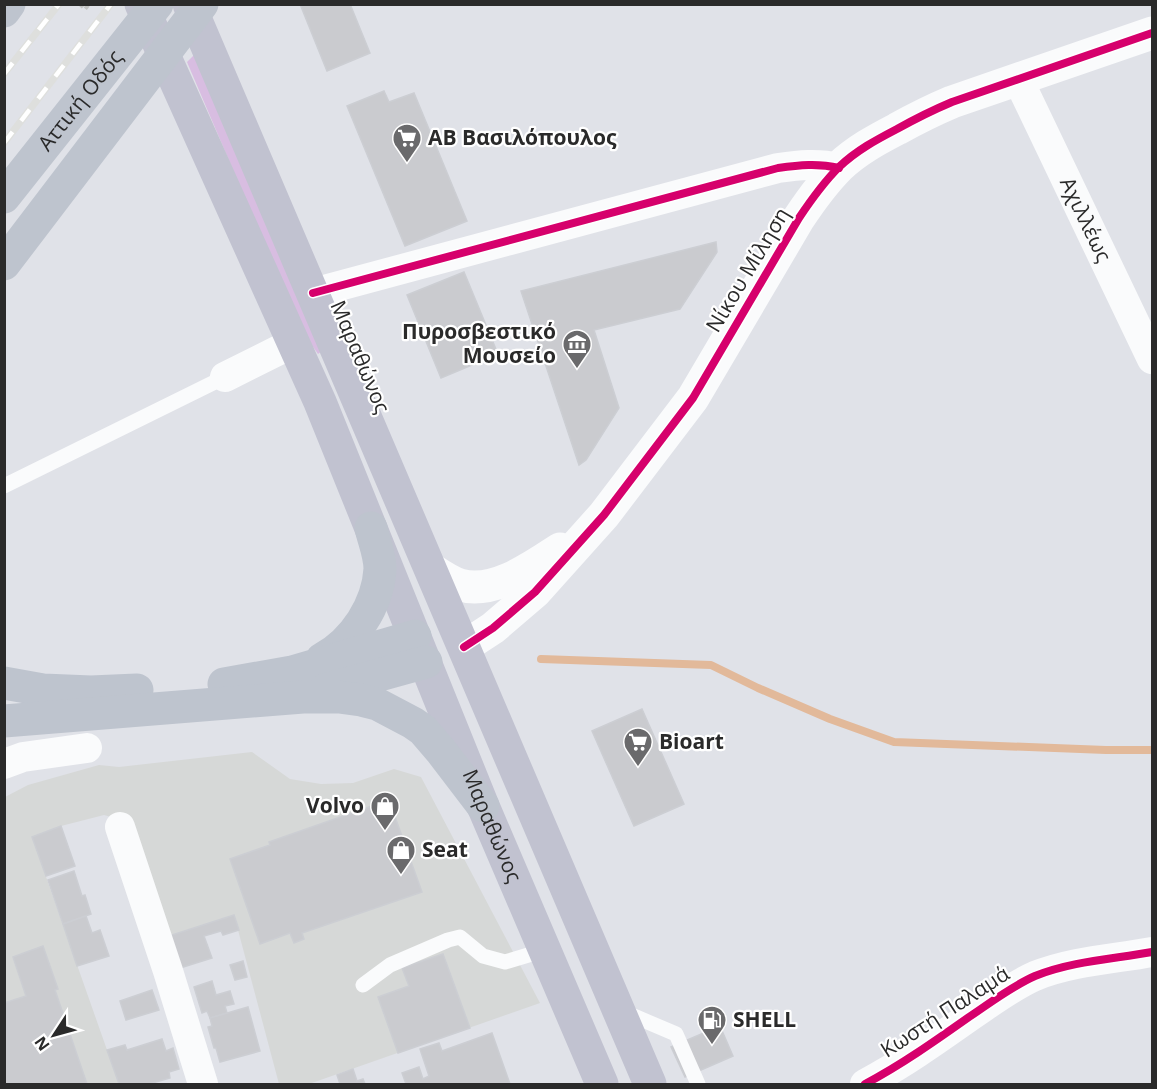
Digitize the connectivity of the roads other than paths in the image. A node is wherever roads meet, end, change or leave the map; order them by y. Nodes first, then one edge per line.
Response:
1 (9, 4) edge
2 (141, 4) edge
3 (157, 4) edge
4 (203, 10) edge
5 (4, 11) edge
6 (1152, 33) edge
7 (1018, 79) junction
8 (838, 168) junction
9 (4, 197) edge
10 (4, 264) edge
11 (313, 292) junction
12 (293, 343) junction
13 (1152, 359) edge
14 (225, 377) joint
15 (4, 486) edge
16 (604, 515) junction
17 (370, 528) junction
18 (431, 569) junction
19 (458, 635) junction
20 (421, 649) junction
21 (4, 682) edge
22 (297, 685) junction
23 (4, 721) edge
24 (87, 748) dead end
25 (4, 764) edge
26 (483, 806) junction
27 (120, 827) dead end
28 (545, 950) junction
29 (1152, 952) edge
30 (363, 985) dead end
31 (617, 1008) junction
32 (203, 1084) edge
33 (602, 1084) edge
34 (650, 1084) edge
35 (698, 1084) edge
36 (865, 1084) edge

1 - 5 highway
2 - 12 main road, Μαραθώνος
3 - 9 highway, Αττική Οδός
4 - 10 highway
4 - 11 main road, Μαραθώνος
6 - 7 street, Νίκου Μίληση
7 - 8 street, Νίκου Μίληση
7 - 13 street, Αχιλλέως
8 - 11 street
8 - 16 street, Νίκου Μίληση
11 - 18 main road, Μαραθώνος
12 - 14 street
12 - 17 main road, Μαραθώνος
14 - 15 lane
16 - 18 street, Νίκου Μίληση
16 - 19 street, Νίκου Μίληση
17 - 20 main road, Μαραθώνος
17 - 22 highway
18 - 19 main road, Μαραθώνος
19 - 20 main road
19 - 31 main road, Μαραθώνος
20 - 22 highway
20 - 26 main road, Μαραθώνος
21 - 22 highway
22 - 23 highway
22 - 26 highway
24 - 25 street
26 - 28 main road, Μαραθώνος
27 - 32 street
28 - 30 lane
28 - 33 main road, Μαραθώνος
29 - 36 street, Κωστή Παλαμά
31 - 34 main road, Μαραθώνος
31 - 35 lane

